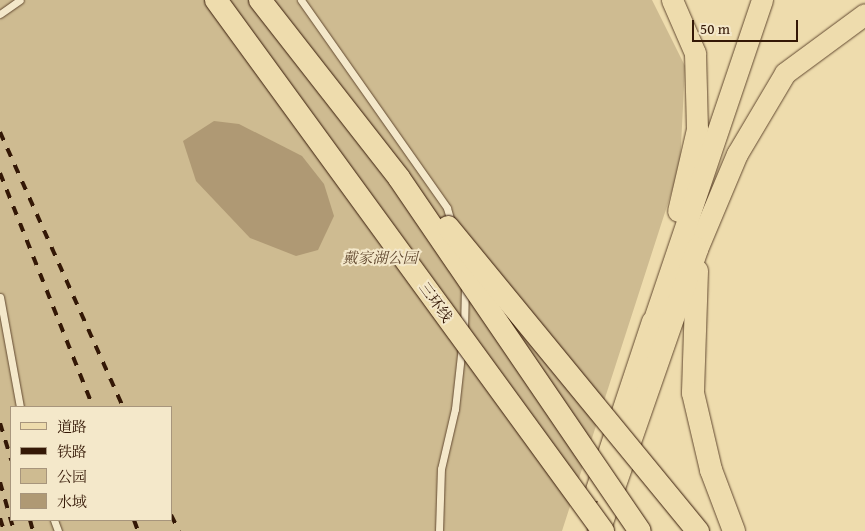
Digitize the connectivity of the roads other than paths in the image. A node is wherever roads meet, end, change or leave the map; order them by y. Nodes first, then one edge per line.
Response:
1 (20, 0) edge
2 (216, 0) edge
3 (260, 0) edge
4 (301, 0) edge
5 (672, 0) edge
6 (762, 0) edge
7 (773, 0) edge
8 (0, 14) edge
9 (865, 14) edge
10 (399, 178) junction
11 (704, 188) junction
12 (697, 249) junction
13 (404, 258) junction
14 (0, 296) edge
15 (652, 322) junction
16 (20, 406) edge
17 (439, 531) edge
18 (584, 531) edge
19 (601, 531) edge
20 (640, 531) edge
21 (698, 531) edge
22 (734, 531) edge

1 - 8 lane
2 - 13 highway, 三环线, bridge
3 - 10 highway, bridge
4 - 17 lane
5 - 15 main road
6 - 11 main road
7 - 11 main road
9 - 12 main road
10 - 20 highway, bridge
10 - 21 highway, bridge
11 - 12 main road
11 - 15 main road
12 - 19 highway
12 - 22 highway
13 - 18 highway, bridge
13 - 19 highway, 三环线, bridge
14 - 16 lane
15 - 18 highway

